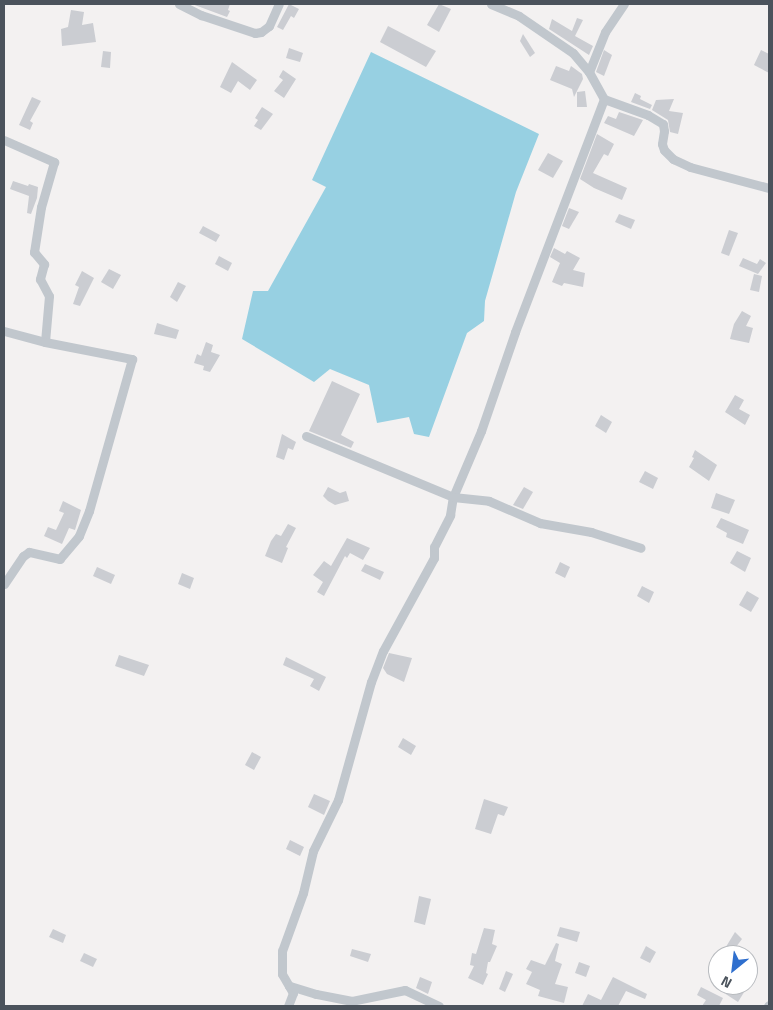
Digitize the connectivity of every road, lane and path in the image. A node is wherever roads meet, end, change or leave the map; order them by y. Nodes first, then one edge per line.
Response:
1 (179, 4) edge
2 (279, 4) edge
3 (491, 4) edge
4 (624, 4) edge
5 (589, 72) junction
6 (604, 99) junction
7 (4, 140) edge
8 (769, 188) edge
9 (4, 331) edge
10 (45, 342) junction
11 (306, 436) dead end
12 (453, 497) junction
13 (641, 548) dead end
14 (4, 584) edge
15 (289, 986) junction
16 (288, 1006) edge
17 (439, 1006) edge

1 - 2 street
3 - 5 street
4 - 5 street
5 - 6 street
6 - 8 street
6 - 12 street
7 - 10 street
9 - 10 street
10 - 14 street
11 - 12 street
12 - 13 street
12 - 15 street
15 - 16 street
15 - 17 street

